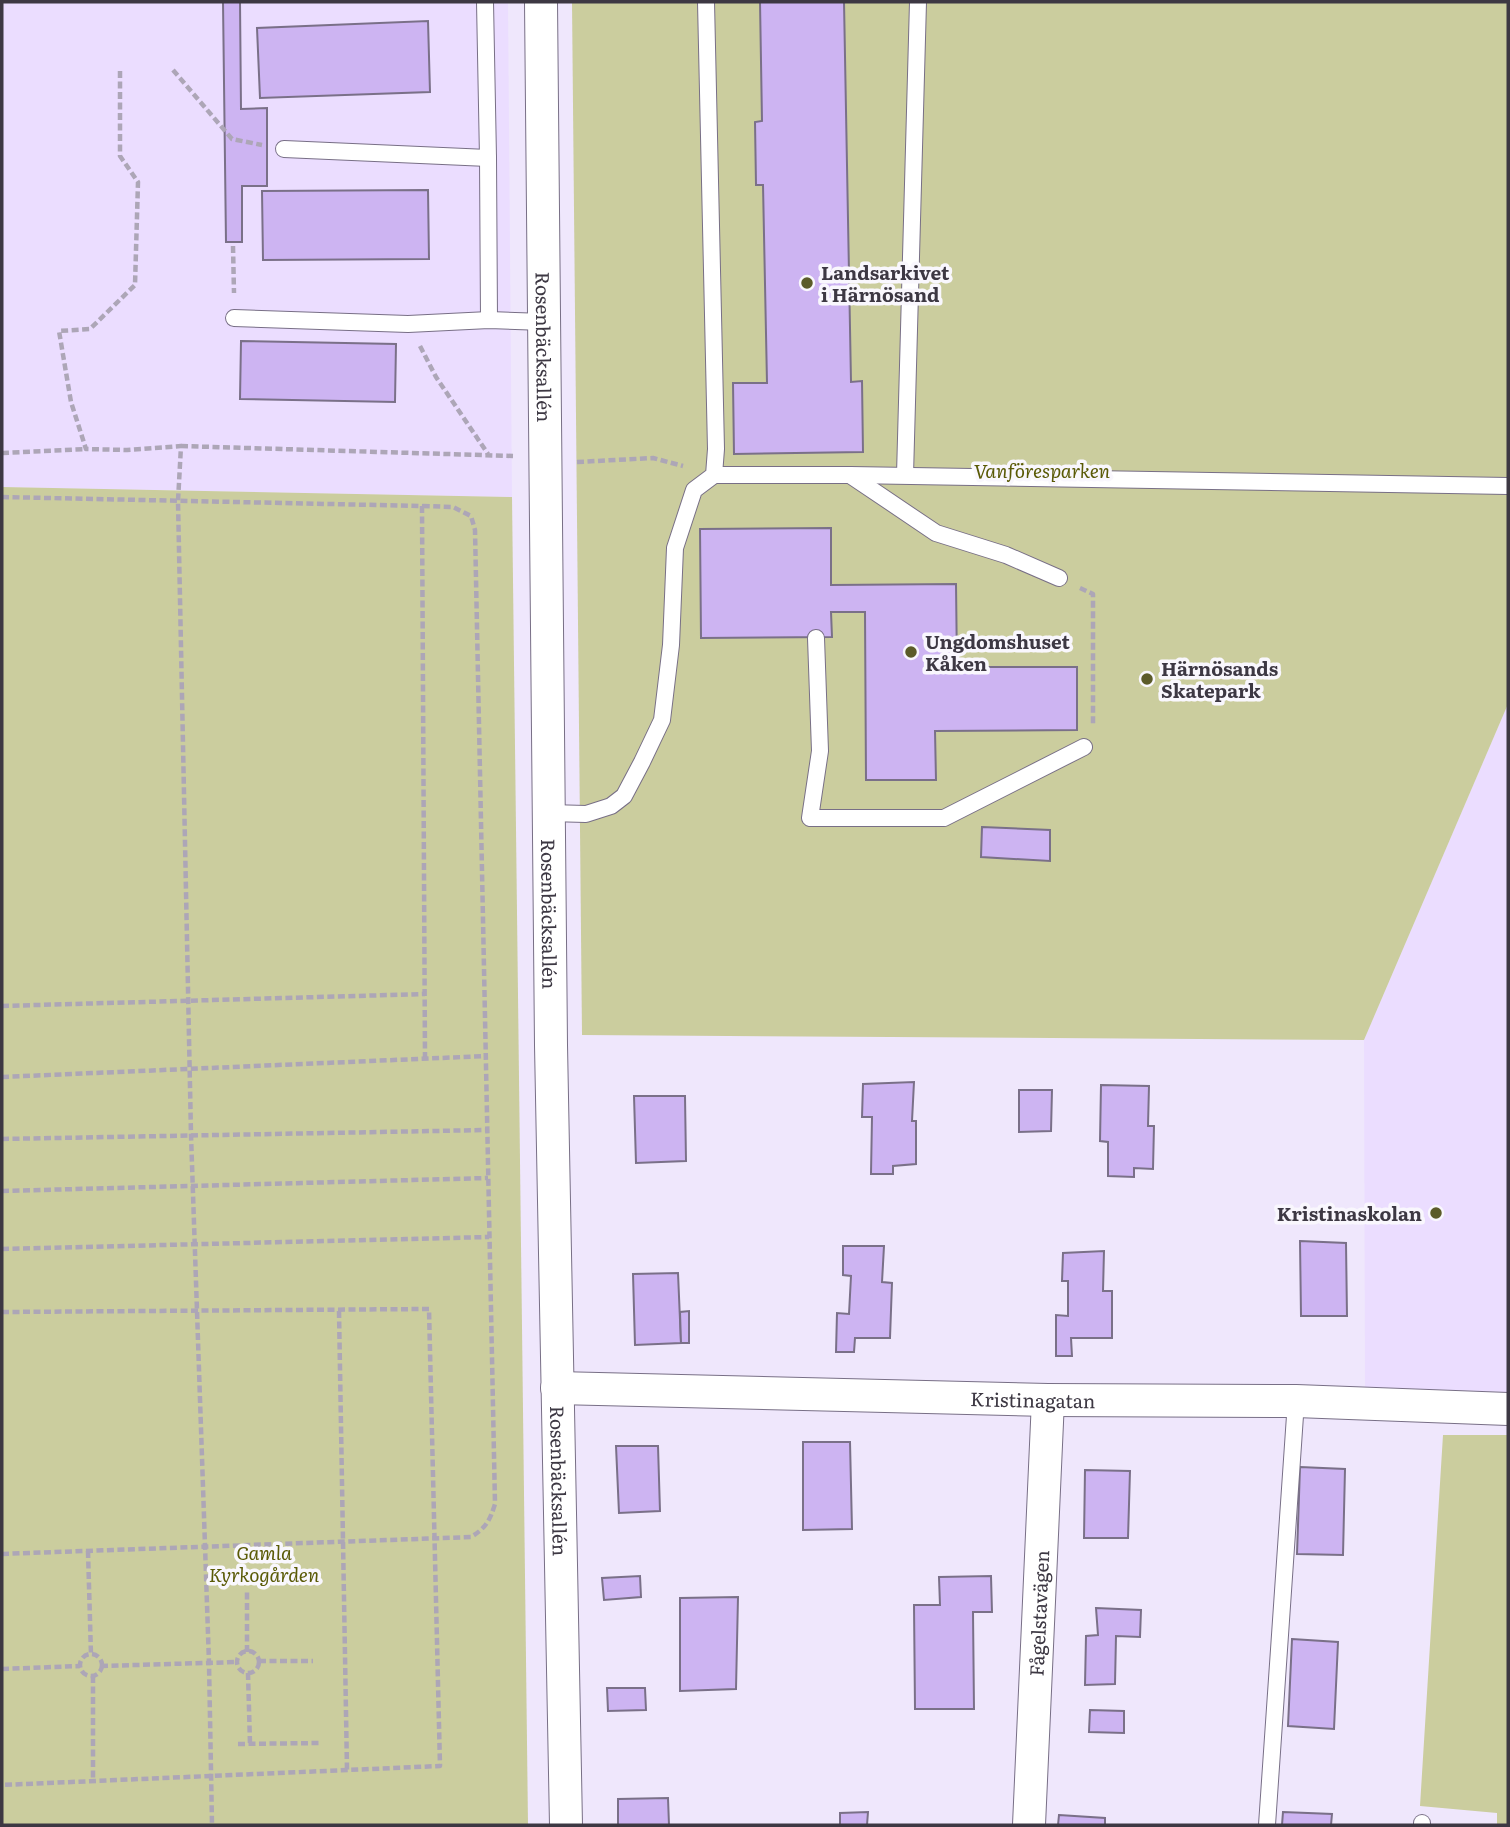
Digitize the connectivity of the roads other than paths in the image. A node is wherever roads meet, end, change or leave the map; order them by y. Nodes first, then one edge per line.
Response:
1 (485, 2) edge
2 (541, 2) edge
3 (706, 2) edge
4 (918, 2) edge
5 (284, 149) dead end
6 (488, 158) junction
7 (234, 318) road end
8 (488, 320) junction
9 (544, 321) junction
10 (714, 475) junction
11 (850, 475) junction
12 (905, 475) junction
13 (1508, 486) edge
14 (1059, 578) road end
15 (816, 638) dead end
16 (1084, 747) road end
17 (549, 813) junction
18 (557, 1388) junction
19 (1048, 1401) junction
20 (1296, 1401) junction
21 (1508, 1409) edge
22 (566, 1825) edge
23 (1029, 1825) edge
24 (1267, 1825) edge

1 - 6 lane
2 - 9 street, Rosenbäcksallén
3 - 10 lane
4 - 12 lane
5 - 6 lane
6 - 8 lane
7 - 8 lane
8 - 9 lane
9 - 17 street, Rosenbäcksallén
10 - 11 lane
10 - 17 lane
11 - 12 lane
11 - 14 lane
12 - 13 lane
15 - 16 lane
17 - 18 street, Rosenbäcksallén
18 - 19 street, Kristinagatan
18 - 22 street, Rosenbäcksallén
19 - 20 street, Kristinagatan
19 - 23 street, Fågelstavägen
20 - 21 street, Kristinagatan
20 - 24 lane

